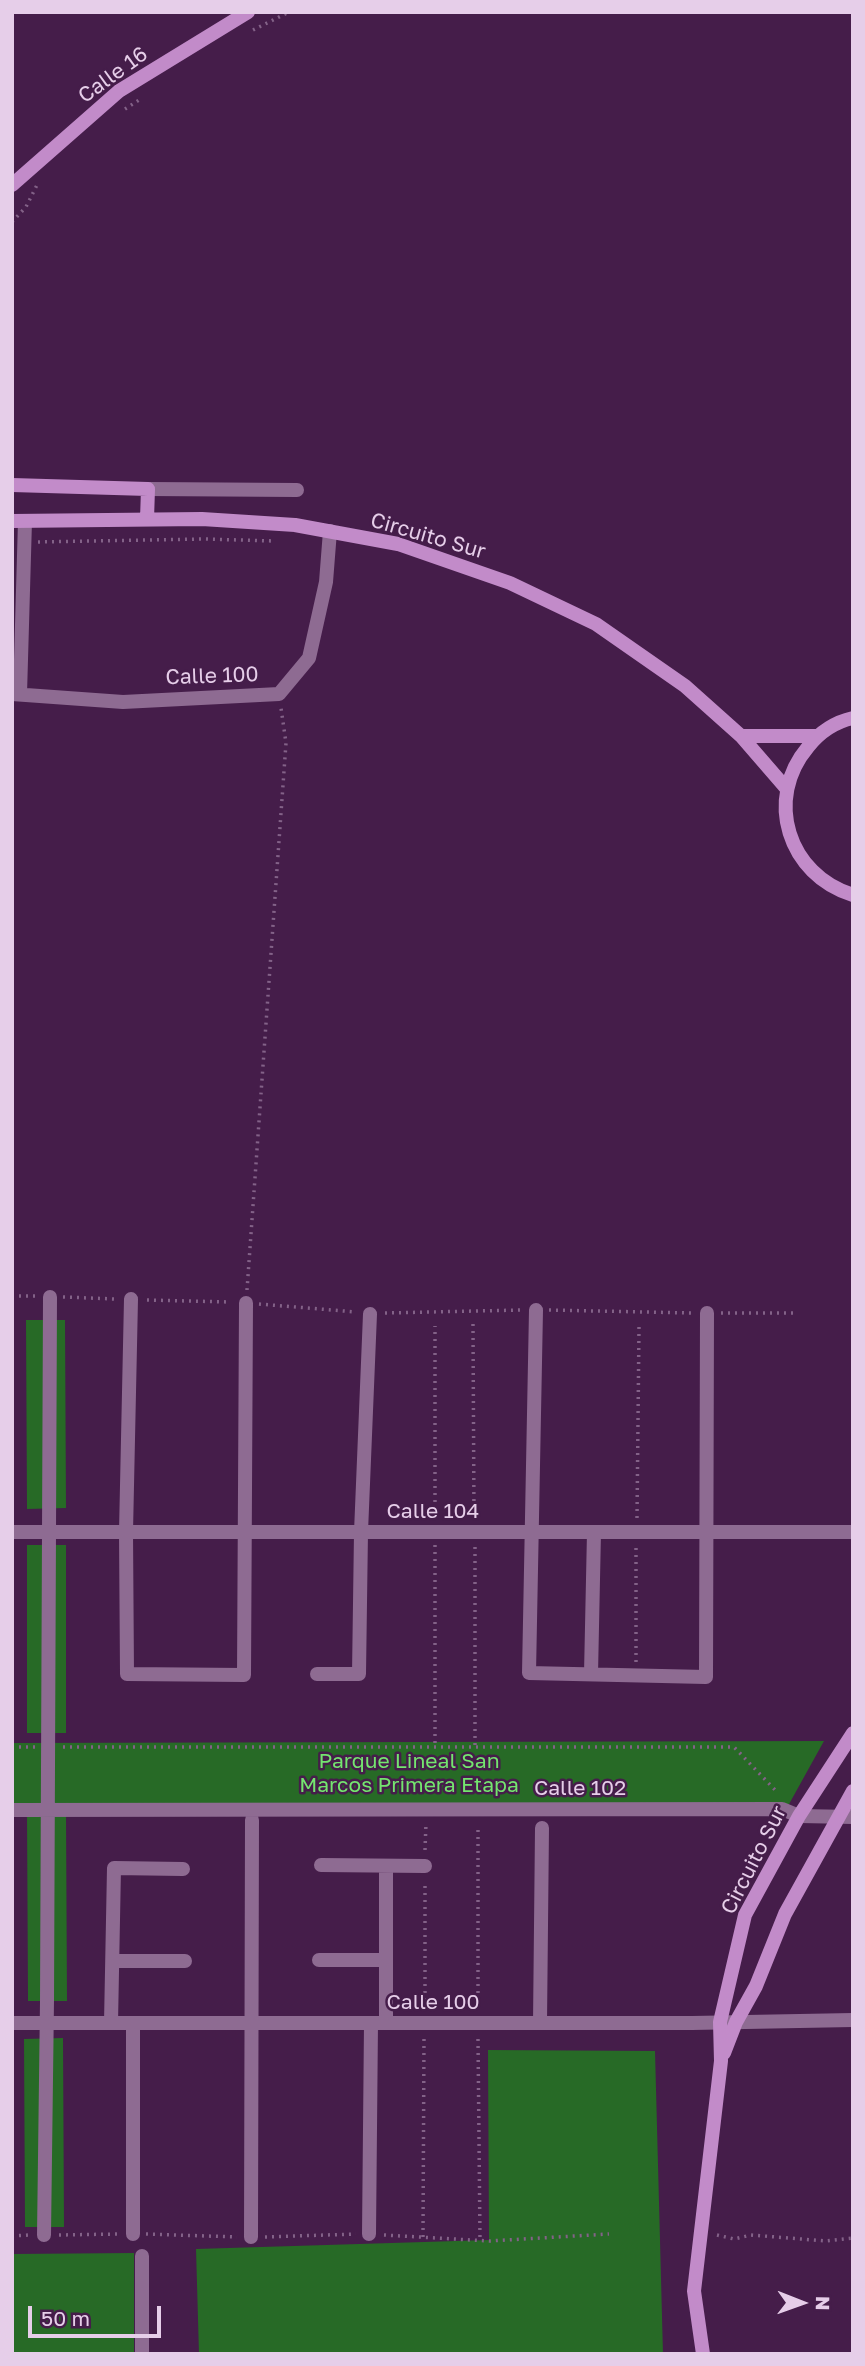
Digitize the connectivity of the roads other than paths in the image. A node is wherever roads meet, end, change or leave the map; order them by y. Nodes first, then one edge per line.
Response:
1 (248, 12) edge
2 (12, 185) edge
3 (12, 485) edge
4 (148, 489) junction
5 (297, 490) dead end
6 (147, 519) junction
7 (19, 521) edge
8 (330, 531) junction
9 (16, 694) edge
10 (853, 718) edge
11 (741, 736) junction
12 (817, 736) junction
13 (786, 788) junction
14 (853, 895) edge
15 (50, 1297) dead end
16 (131, 1299) dead end
17 (246, 1303) road end
18 (536, 1310) road end
19 (707, 1313) road end
20 (370, 1314) road end
21 (12, 1532) edge
22 (48, 1532) junction
23 (126, 1532) junction
24 (243, 1532) junction
25 (361, 1532) junction
26 (531, 1532) junction
27 (594, 1532) junction
28 (706, 1532) junction
29 (853, 1532) edge
30 (317, 1674) dead end
31 (591, 1674) junction
32 (853, 1733) edge
33 (853, 1791) edge
34 (12, 1810) edge
35 (46, 1810) junction
36 (799, 1816) junction
37 (838, 1816) junction
38 (853, 1817) edge
39 (252, 1820) dead end
40 (542, 1828) dead end
41 (321, 1865) dead end
42 (386, 1866) junction
43 (425, 1866) dead end
44 (183, 1868) dead end
45 (319, 1960) dead end
46 (385, 1960) junction
47 (113, 1961) junction
48 (185, 1961) dead end
49 (853, 2020) edge
50 (12, 2022) edge
51 (720, 2022) junction
52 (736, 2022) junction
53 (47, 2023) junction
54 (111, 2023) junction
55 (133, 2023) junction
56 (251, 2023) junction
57 (379, 2023) junction
58 (540, 2023) junction
59 (721, 2061) junction
60 (133, 2234) road end
61 (369, 2234) road end
62 (44, 2235) road end
63 (251, 2237) road end
64 (142, 2256) dead end
65 (142, 2354) edge
66 (703, 2354) edge

1 - 2 street, Calle 16
3 - 4 street
4 - 5 street
4 - 6 street
6 - 7 street, Circuito Sur
6 - 8 street, Circuito Sur
7 - 9 street
8 - 9 street, Calle 100
8 - 11 street, Circuito Sur
10 - 12 street
11 - 12 street
11 - 13 street, Circuito Sur
12 - 13 street
13 - 14 street
15 - 22 street
16 - 23 street
17 - 24 street
18 - 26 street
19 - 28 street
20 - 25 street
21 - 22 street, Calle 104
22 - 23 street, Calle 104
22 - 35 street
23 - 24 street, Calle 104
23 - 24 street
24 - 25 street, Calle 104
25 - 26 street, Calle 104
25 - 30 street
26 - 27 street, Calle 104
26 - 31 street
27 - 28 street, Calle 104
27 - 31 street
28 - 29 street, Calle 104
28 - 31 street
32 - 36 street, Circuito Sur
33 - 37 street, Circuito Sur
34 - 35 street, Calle 102
35 - 36 street, Calle 102
35 - 53 street
36 - 37 street, Calle 102
36 - 51 street, Circuito Sur
37 - 38 street, Calle 102
37 - 52 street, Circuito Sur
39 - 56 street
40 - 58 street
41 - 42 street
42 - 43 street
42 - 46 street
44 - 47 street
45 - 46 street
46 - 57 street
47 - 48 street
47 - 54 street
49 - 52 street, Calle 100
50 - 53 street, Calle 100
51 - 52 street, Calle 100
51 - 58 street, Calle 100
51 - 59 street, Circuito Sur
52 - 59 street, Circuito Sur
53 - 54 street, Calle 100
53 - 62 street
54 - 55 street, Calle 100
55 - 56 street, Calle 100
55 - 60 street
56 - 57 street, Calle 100
56 - 63 street
57 - 58 street, Calle 100
57 - 61 street
59 - 66 street, Circuito Sur
64 - 65 street

